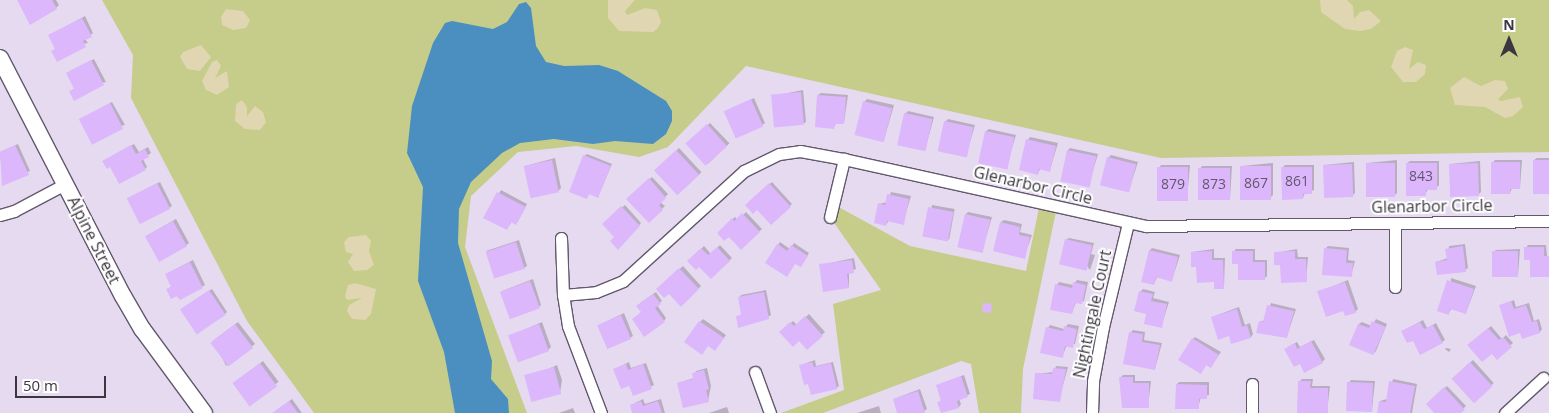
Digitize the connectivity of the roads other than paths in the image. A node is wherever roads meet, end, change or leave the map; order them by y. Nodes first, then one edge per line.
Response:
1 (0, 58) edge
2 (844, 159) junction
3 (65, 184) junction
4 (0, 214) edge
5 (830, 217) dead end
6 (1549, 220) edge
7 (1128, 223) junction
8 (1395, 223) junction
9 (561, 238) dead end
10 (1395, 287) dead end
11 (563, 295) junction
12 (755, 372) dead end
13 (1543, 378) dead end
14 (1252, 384) dead end
15 (204, 413) edge
16 (601, 413) edge
17 (770, 413) edge
18 (1092, 413) edge
19 (1252, 413) edge
20 (1505, 413) edge

1 - 3 street, Alpine Street
2 - 5 street
2 - 7 street, Glenarbor Circle
2 - 11 street, Glenarbor Circle
3 - 4 street
3 - 15 street, Alpine Street
6 - 8 street, Glenarbor Circle
7 - 8 street, Glenarbor Circle
7 - 18 street, Nightingale Court
8 - 10 street
9 - 11 street
11 - 16 street
12 - 17 street
13 - 20 street
14 - 19 street

